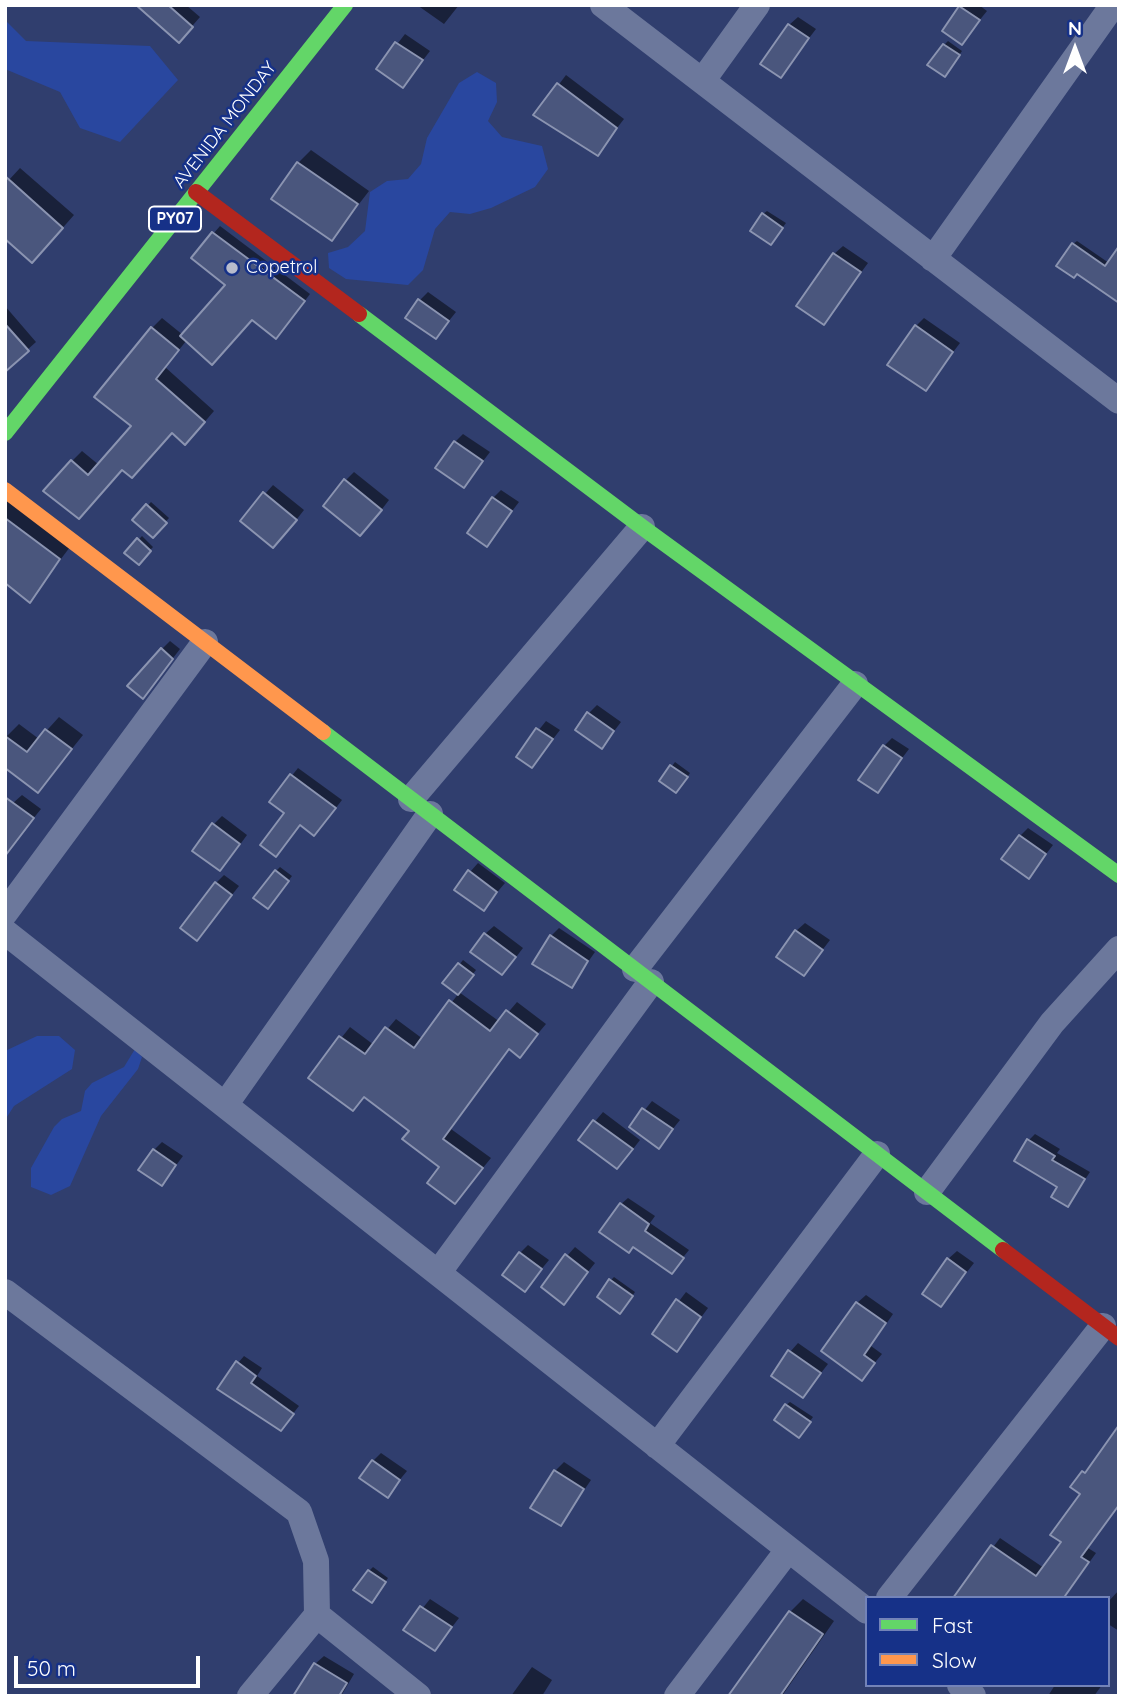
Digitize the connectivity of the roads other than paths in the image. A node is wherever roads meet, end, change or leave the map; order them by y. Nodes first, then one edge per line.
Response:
1 (345, 5) edge
2 (603, 5) edge
3 (757, 5) edge
4 (1113, 5) edge
5 (702, 80) junction
6 (197, 192) junction
7 (933, 259) junction
8 (1119, 401) edge
9 (5, 433) edge
10 (5, 490) edge
11 (642, 527) junction
12 (205, 642) junction
13 (855, 684) junction
14 (421, 806) junction
15 (1119, 875) edge
16 (5, 914) edge
17 (5, 932) edge
18 (1119, 948) edge
19 (643, 976) junction
20 (225, 1105) junction
21 (877, 1154) junction
22 (927, 1192) junction
23 (438, 1273) junction
24 (5, 1292) edge
25 (1111, 1332) edge
26 (657, 1446) junction
27 (788, 1550) junction
28 (891, 1596) edge
29 (865, 1610) edge
30 (317, 1615) junction
31 (250, 1696) edge
32 (418, 1696) edge
33 (677, 1696) edge

1 - 6 main road, AVENIDA MONDAY / PY07
2 - 5 street
3 - 5 street
4 - 7 street
5 - 7 street
6 - 9 main road, AVENIDA MONDAY / PY07
6 - 11 main road
7 - 8 street
10 - 12 main road
11 - 13 main road
11 - 14 street
12 - 14 main road
12 - 16 street
13 - 15 main road
13 - 19 street
14 - 19 main road
14 - 20 street
17 - 20 street
18 - 22 street
19 - 21 main road
19 - 23 street
20 - 23 street
21 - 22 main road
21 - 26 street
22 - 25 main road
23 - 26 street
24 - 30 street
25 - 28 street
26 - 27 street
27 - 29 street
27 - 33 street
30 - 31 street
30 - 32 street

